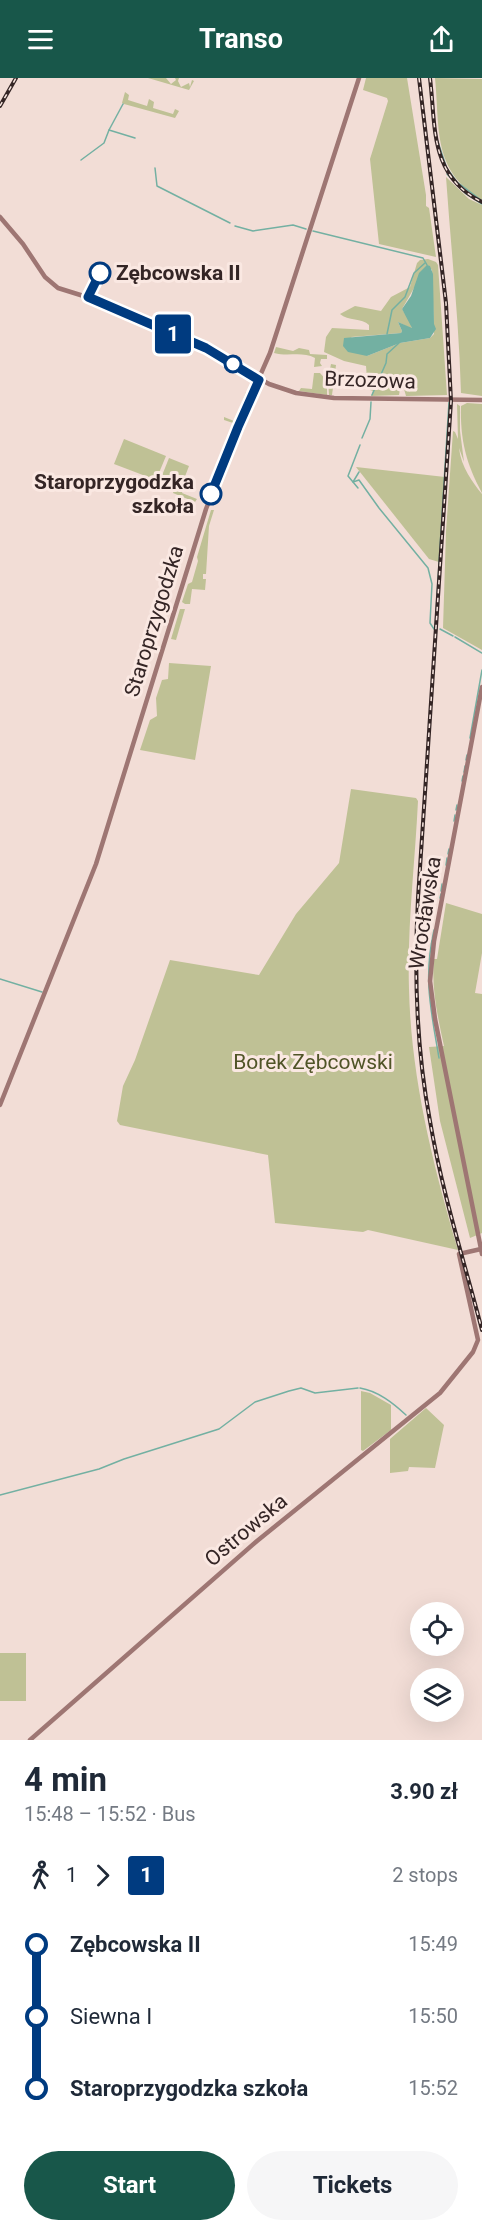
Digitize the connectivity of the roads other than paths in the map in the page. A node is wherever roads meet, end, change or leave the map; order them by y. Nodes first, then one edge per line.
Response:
1 (359, 78) edge
2 (0, 217) edge
3 (259, 380) junction
4 (482, 400) edge
5 (482, 687) edge
6 (0, 1106) edge
7 (482, 1251) edge
8 (30, 1740) edge

1 - 3 street, Staroprzygodzka
2 - 3 street, Brzozowa
3 - 4 street, Brzozowa
3 - 6 street, Staroprzygodzka
5 - 7 street, Wrocławska
7 - 8 street, Ostrowska

